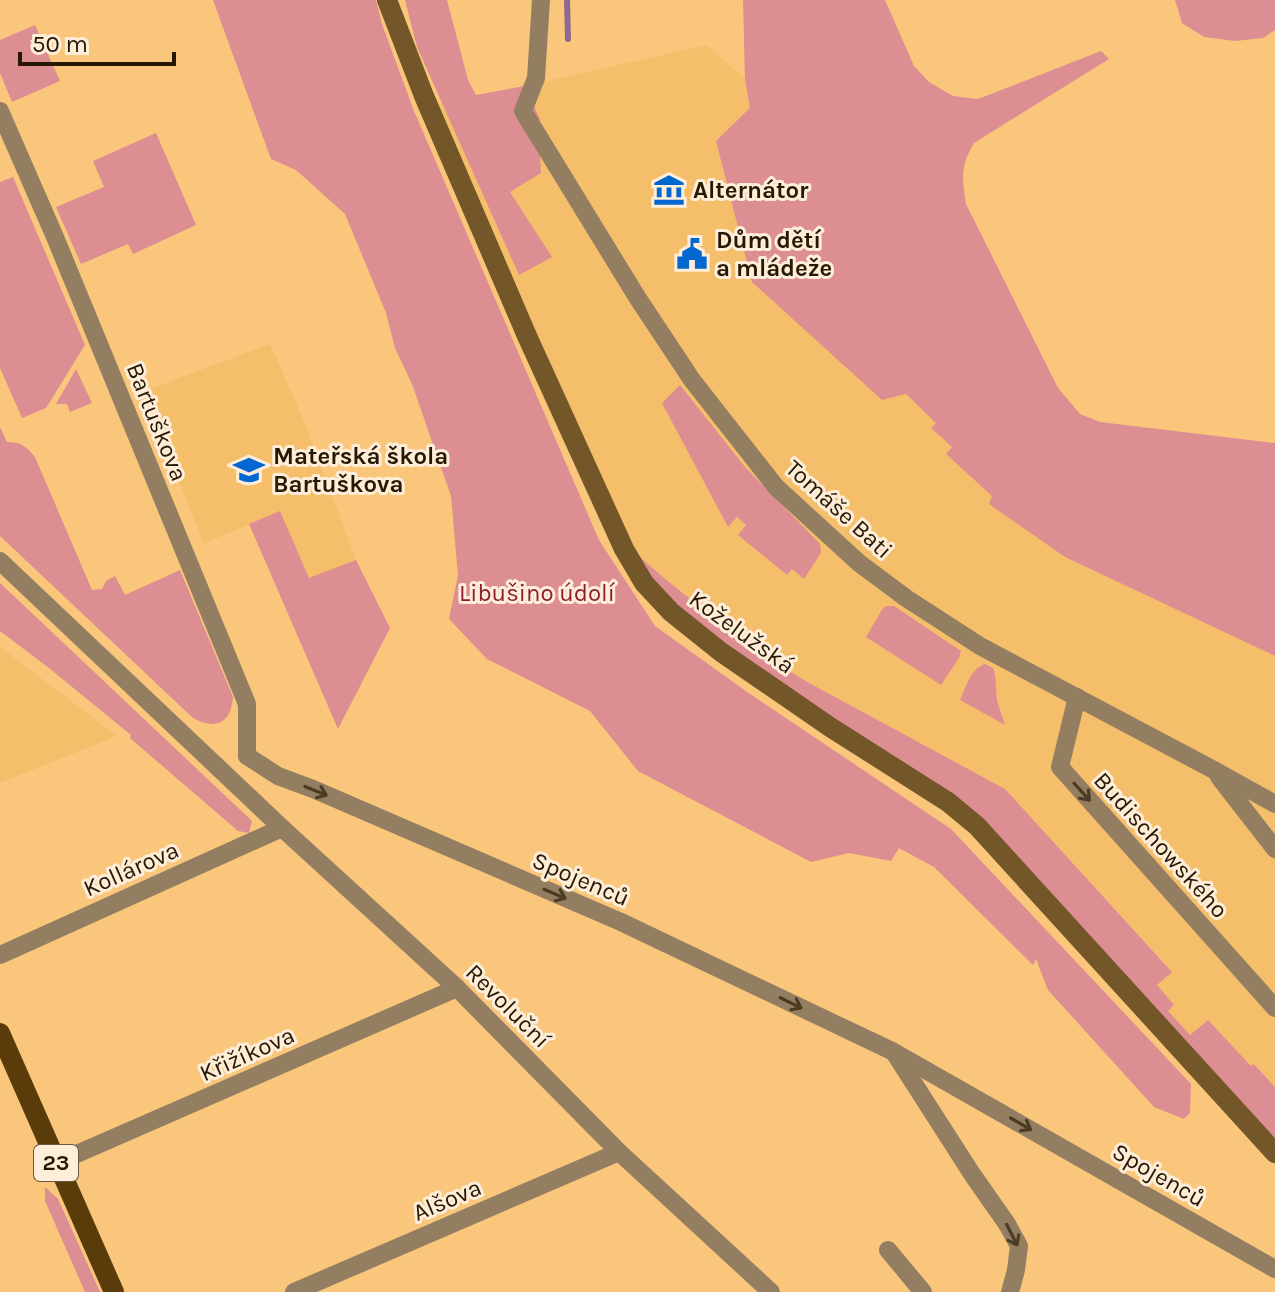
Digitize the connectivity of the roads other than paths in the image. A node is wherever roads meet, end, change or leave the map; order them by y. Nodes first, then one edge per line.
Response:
1 (387, 0) edge
2 (541, 0) edge
3 (0, 111) edge
4 (0, 561) edge
5 (1077, 697) junction
6 (247, 756) junction
7 (1212, 769) junction
8 (228, 777) junction
9 (1275, 804) edge
10 (282, 828) junction
11 (1275, 849) edge
12 (0, 955) edge
13 (457, 988) junction
14 (1275, 1008) edge
15 (0, 1033) edge
16 (894, 1052) junction
17 (619, 1152) junction
18 (1275, 1153) edge
19 (56, 1163) junction
20 (888, 1250) dead end
21 (1275, 1269) edge
22 (114, 1292) edge
23 (294, 1292) edge
24 (771, 1292) edge
25 (923, 1292) edge
26 (1010, 1292) edge

1 - 18 main road, Koželužská
2 - 5 street, Tomáše Bati
3 - 6 street, Bartuškova
4 - 8 street
5 - 7 street, Tomáše Bati
5 -> 14 street, Budischowského
6 - 8 street
6 -> 16 street, Spojenců
7 - 9 street, Tomáše Bati
7 - 11 street
8 - 10 street, Revoluční
10 - 12 street, Kollárova
10 - 13 street, Revoluční
13 - 17 street, Revoluční
13 - 19 street, Křižíkova
15 - 19 main road, 23
16 -> 21 street, Spojenců
16 -> 26 street
17 - 23 street, Alšova
17 - 24 street, Revoluční
19 - 22 main road, 23
20 - 25 street

